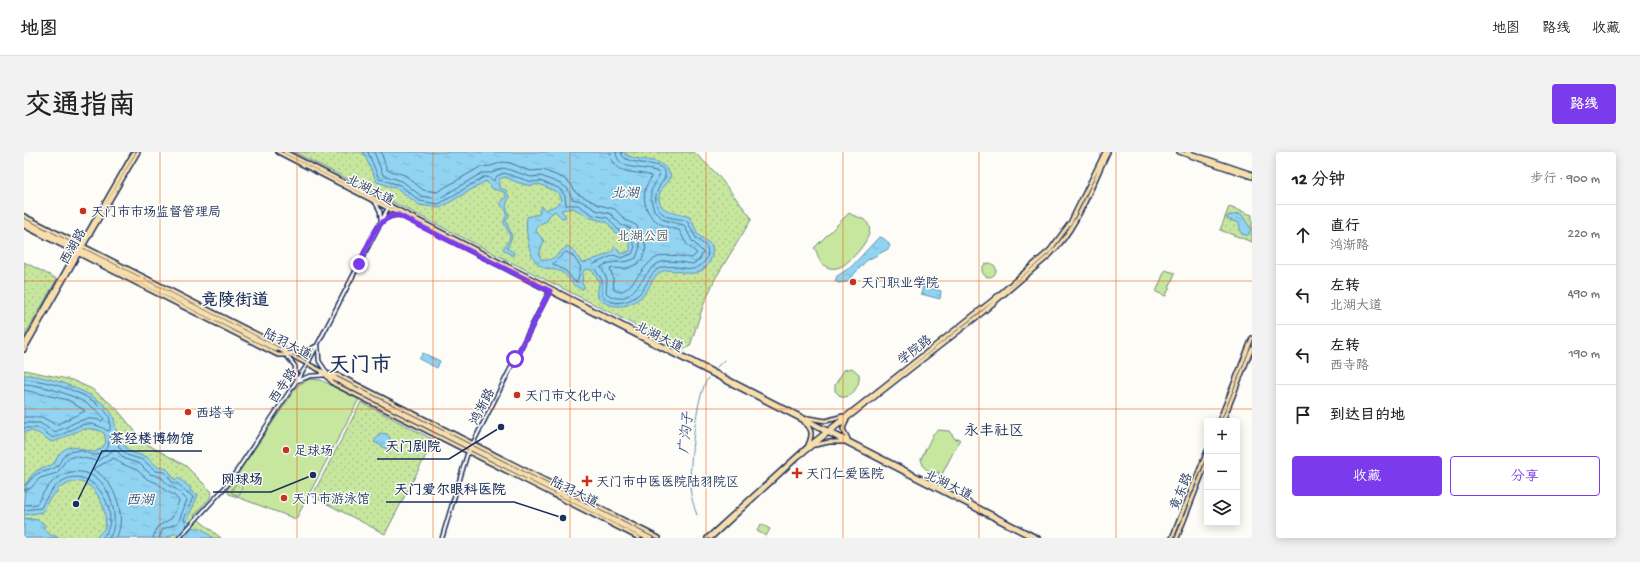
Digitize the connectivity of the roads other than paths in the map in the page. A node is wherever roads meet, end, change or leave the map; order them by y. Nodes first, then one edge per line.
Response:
1 (134, 152) edge
2 (138, 152) edge
3 (278, 152) edge
4 (285, 152) edge
5 (1105, 152) edge
6 (1108, 152) edge
7 (1179, 152) edge
8 (1186, 152) edge
9 (1252, 175) edge
10 (373, 201) junction
11 (388, 207) junction
12 (24, 216) edge
13 (402, 216) junction
14 (381, 221) junction
15 (24, 223) edge
16 (79, 250) junction
17 (550, 290) junction
18 (1252, 338) edge
19 (318, 344) junction
20 (24, 345) edge
21 (1252, 348) edge
22 (24, 350) edge
23 (287, 354) junction
24 (307, 365) junction
25 (326, 374) junction
26 (296, 382) junction
27 (368, 394) junction
28 (381, 396) junction
29 (391, 408) junction
30 (395, 415) junction
31 (846, 416) junction
32 (802, 418) junction
33 (1220, 418) edge
34 (1224, 418) edge
35 (827, 431) junction
36 (848, 442) junction
37 (809, 447) junction
38 (471, 448) junction
39 (1206, 454) edge
40 (1204, 470) edge
41 (179, 538) edge
42 (442, 538) edge
43 (639, 538) edge
44 (646, 538) edge
45 (650, 538) edge
46 (659, 538) edge
47 (707, 538) edge
48 (710, 538) edge
49 (1033, 538) edge
50 (1038, 538) edge
51 (1172, 538) edge
52 (1177, 538) edge

1 - 16 main road, 西湖路
2 - 16 main road, 西湖路
3 - 10 main road, 北湖大道
4 - 11 main road, 北湖大道
5 - 31 main road, 学院路
6 - 31 main road, 学院路
7 - 9 main road
8 - 9 main road
10 - 11 main road, 北湖大道
10 - 14 street
11 - 13 main road, 北湖大道
11 - 14 street, 西寺路
11 - 17 main road, 北湖大道
12 - 16 main road
13 - 14 street
13 - 17 main road, 北湖大道
14 - 19 street, 西寺路
15 - 16 main road, 陆羽大道
15 - 16 main road
16 - 20 main road, 西湖路
16 - 22 main road, 西湖路
16 - 23 main road, 陆羽大道
16 - 23 main road
17 - 32 main road, 北湖大道
17 - 38 street, 鸿渐路
18 - 33 main road
19 - 23 street
19 - 24 street, 西寺路
19 - 25 street
21 - 34 main road
23 - 24 main road, 陆羽大道
23 - 26 street
24 - 25 main road, 陆羽大道
24 - 26 street, 西寺路
25 - 26 street
25 - 27 main road, 陆羽大道
25 - 28 main road
25 - 29 main road, 陆羽大道
25 - 30 main road
26 - 41 street, 西寺路
27 - 28 main road
27 - 38 main road, 陆羽大道
28 - 38 main road
29 - 30 main road
29 - 38 main road, 陆羽大道
30 - 38 main road
31 - 32 main road
31 - 35 main road, 学院路
31 - 36 main road
32 - 35 main road, 北湖大道
32 - 37 main road
35 - 36 main road, 北湖大道
35 - 37 main road, 学院路
36 - 37 main road
36 - 49 main road, 北湖大道
36 - 50 main road, 北湖大道
37 - 47 main road, 学院路
37 - 48 main road, 学院路
38 - 42 street, 鸿渐路
38 - 43 main road
38 - 44 main road, 陆羽大道
38 - 45 main road, 陆羽大道
38 - 46 main road
39 - 51 main road, 竟东路
40 - 52 main road, 竟东路

